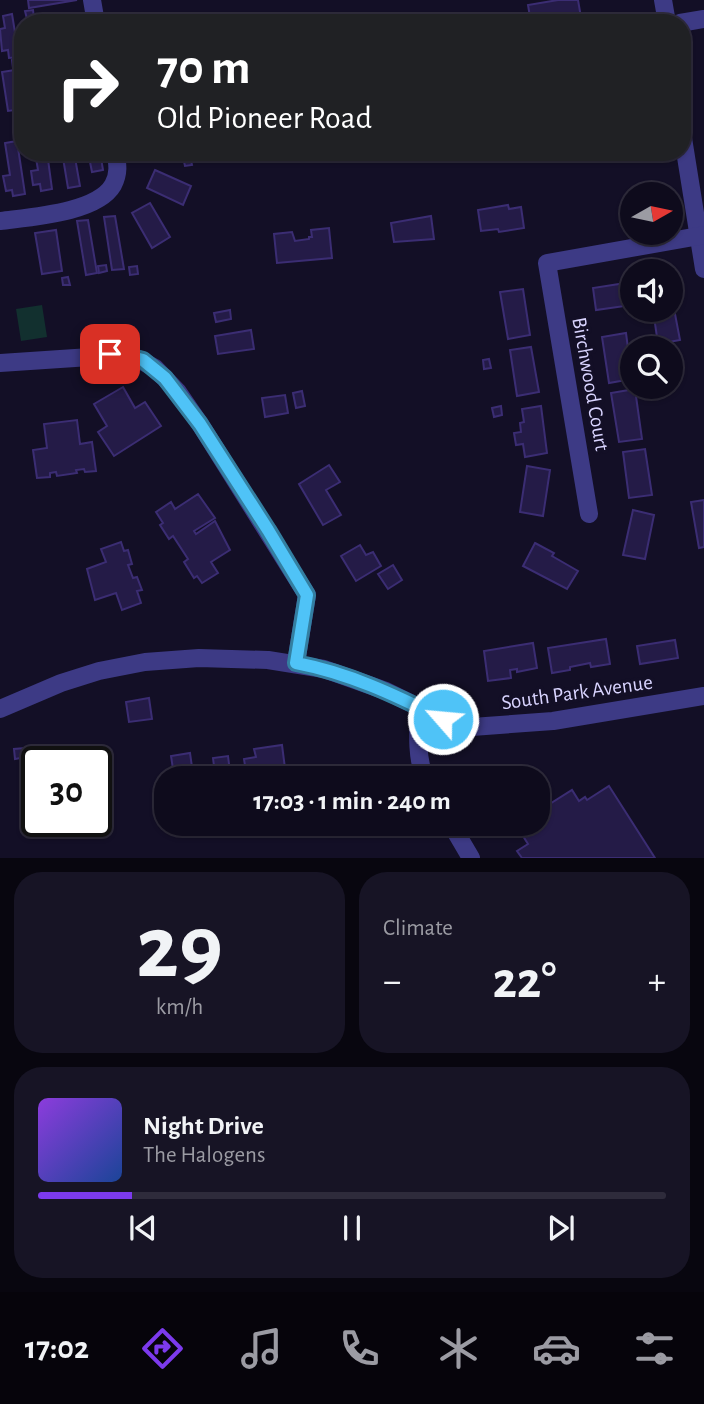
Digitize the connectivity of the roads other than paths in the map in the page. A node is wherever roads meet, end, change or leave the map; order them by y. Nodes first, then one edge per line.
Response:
1 (117, 161) edge
2 (687, 161) edge
3 (0, 221) edge
4 (701, 235) edge
5 (704, 269) edge
6 (0, 363) edge
7 (589, 514) dead end
8 (296, 663) junction
9 (704, 696) edge
10 (419, 707) junction
11 (0, 709) edge
12 (421, 766) edge
13 (458, 836) edge
14 (471, 858) edge

1 - 3 street
2 - 4 street
4 - 5 street
4 - 7 street, Birchwood Court
6 - 8 street
8 - 10 street, South Park Avenue
8 - 11 street, South Park Avenue
9 - 10 street, South Park Avenue
10 - 12 street
13 - 14 street

